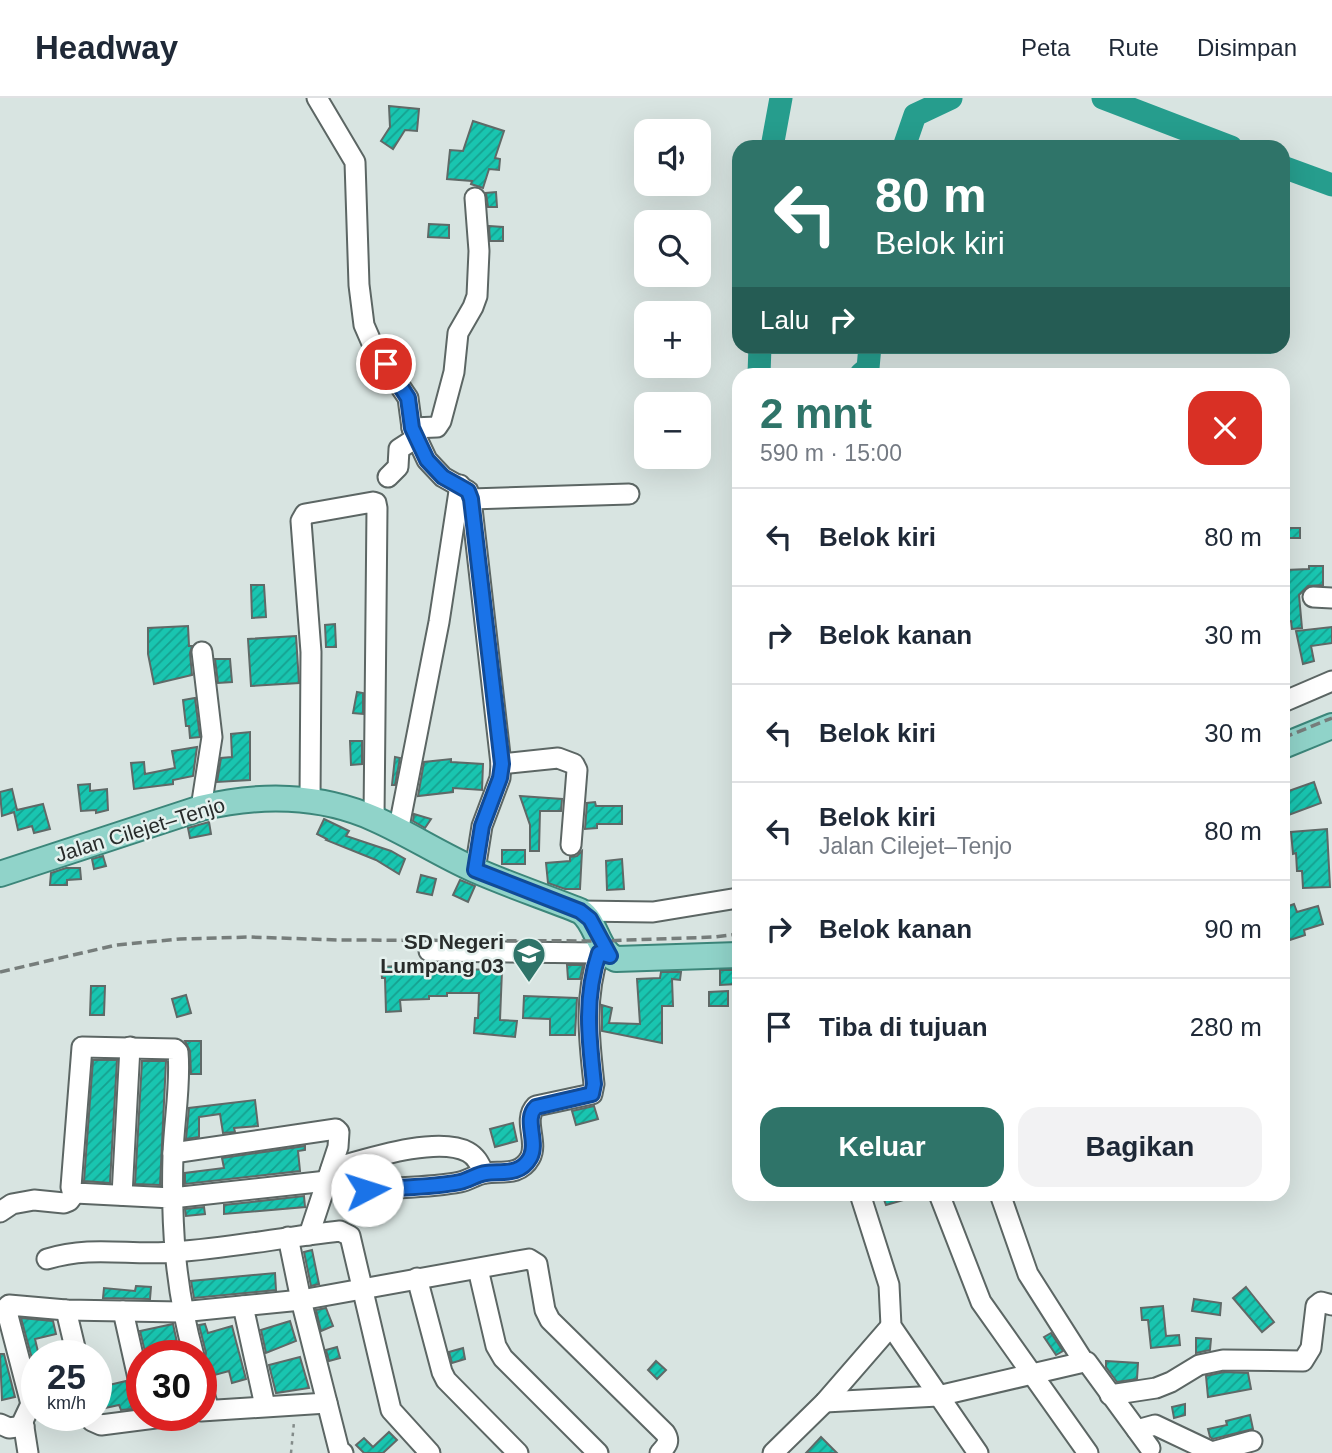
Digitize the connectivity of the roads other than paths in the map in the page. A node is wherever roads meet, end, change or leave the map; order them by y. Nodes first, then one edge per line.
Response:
1 (317, 98) edge
2 (475, 198) dead end
3 (414, 433) junction
4 (388, 477) dead end
5 (465, 492) junction
6 (629, 494) dead end
7 (202, 652) dead end
8 (1332, 681) edge
9 (1290, 699) edge
10 (1332, 726) edge
11 (1290, 743) edge
12 (502, 764) junction
13 (310, 801) junction
14 (201, 808) junction
15 (374, 819) junction
16 (398, 832) junction
17 (571, 845) dead end
18 (475, 870) junction
19 (0, 874) edge
20 (732, 899) edge
21 (580, 911) junction
22 (429, 951) dead end
23 (604, 954) junction
24 (732, 956) edge
25 (130, 1047) junction
26 (173, 1153) junction
27 (484, 1173) junction
28 (329, 1175) junction
29 (367, 1190) dead end
30 (75, 1193) junction
31 (122, 1195) junction
32 (172, 1198) junction
33 (862, 1201) edge
34 (942, 1201) edge
35 (1002, 1201) edge
36 (0, 1212) edge
37 (309, 1234) junction
38 (288, 1237) junction
39 (174, 1253) junction
40 (47, 1259) dead end
41 (478, 1269) junction
42 (418, 1278) junction
43 (362, 1288) junction
44 (301, 1300) junction
45 (1332, 1305) edge
46 (243, 1306) junction
47 (66, 1310) junction
48 (124, 1311) junction
49 (181, 1312) junction
50 (891, 1326) junction
51 (73, 1340) edge
52 (130, 1340) edge
53 (189, 1340) edge
54 (21, 1360) edge
55 (1084, 1362) junction
56 (1032, 1373) junction
57 (1110, 1395) junction
58 (939, 1396) junction
59 (825, 1402) junction
60 (327, 1403) junction
61 (265, 1406) junction
62 (217, 1409) edge
63 (0, 1424) edge
64 (21, 1427) edge
65 (1137, 1430) junction
66 (25, 1431) edge
67 (1252, 1441) dead end
68 (1150, 1448) dead end
69 (28, 1453) edge
70 (343, 1453) edge
71 (429, 1453) edge
72 (518, 1453) edge
73 (598, 1453) edge
74 (660, 1453) edge
75 (773, 1453) edge
76 (978, 1453) edge
77 (1088, 1453) edge

1 - 3 street
2 - 3 street
3 - 4 street
3 - 5 street
5 - 6 street
5 - 12 street
5 - 16 street
7 - 14 street
8 - 9 street
10 - 11 main road
12 - 17 street
12 - 18 street
13 - 14 main road, Jalan Cilejet–Tenjo
13 - 15 main road, Jalan Cilejet–Tenjo
13 - 15 street
14 - 19 main road, Jalan Cilejet–Tenjo
15 - 16 main road, Jalan Cilejet–Tenjo
16 - 18 main road, Jalan Cilejet–Tenjo
18 - 21 main road, Jalan Cilejet–Tenjo
20 - 21 street
21 - 23 main road
22 - 23 street
23 - 24 main road
23 - 27 street
25 - 26 street
25 - 30 street
25 - 31 street
26 - 28 street
26 - 32 street
27 - 28 street
27 - 29 street
28 - 32 street
28 - 37 street
30 - 31 street
30 - 36 street
31 - 32 street
32 - 39 street
33 - 50 street
34 - 56 street
35 - 55 street
37 - 38 street
37 - 43 street
38 - 39 street
38 - 44 street
39 - 40 street
39 - 49 street
41 - 42 street
41 - 73 street
41 - 74 street
42 - 43 street
42 - 72 street
43 - 44 street
43 - 71 street
44 - 46 street
44 - 60 street
45 - 57 street
46 - 49 street
46 - 61 street
47 - 48 street
47 - 51 street
47 - 54 street
48 - 49 street
48 - 52 street
49 - 53 street
50 - 58 street
50 - 59 street
55 - 56 street
55 - 57 street
56 - 58 street
56 - 77 street
57 - 65 street
58 - 59 street
58 - 76 street
59 - 75 street
60 - 61 street
60 - 70 street
61 - 62 street
63 - 64 street
65 - 67 street
65 - 68 street
66 - 69 street

